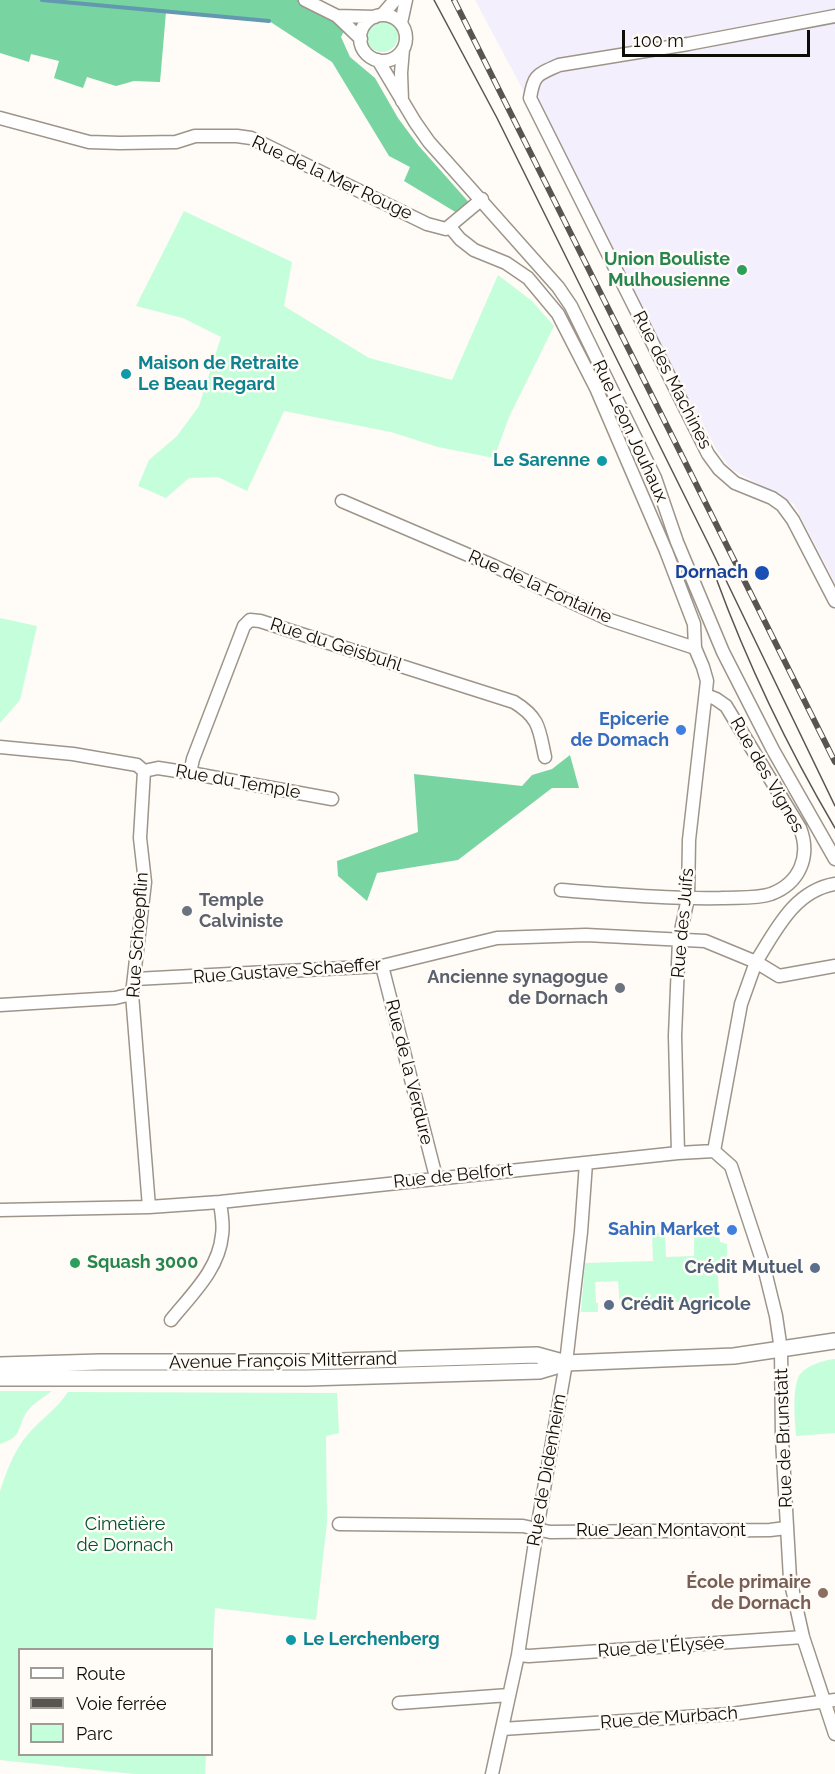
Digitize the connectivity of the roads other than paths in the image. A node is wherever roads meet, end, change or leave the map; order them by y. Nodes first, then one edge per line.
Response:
1 (304, 0) edge
2 (395, 0) edge
3 (406, 0) edge
4 (337, 16) junction
5 (378, 16) junction
6 (835, 16) edge
7 (400, 23) junction
8 (361, 39) junction
9 (403, 50) junction
10 (378, 60) junction
11 (402, 102) junction
12 (0, 118) edge
13 (482, 199) junction
14 (450, 227) junction
15 (342, 501) dead end
16 (835, 601) edge
17 (695, 648) junction
18 (706, 695) junction
19 (0, 747) edge
20 (545, 757) dead end
21 (144, 771) junction
22 (190, 773) junction
23 (332, 799) dead end
24 (835, 859) edge
25 (835, 884) edge
26 (561, 890) dead end
27 (688, 898) junction
28 (679, 940) junction
29 (756, 962) junction
30 (382, 966) junction
31 (835, 966) edge
32 (135, 979) junction
33 (132, 994) junction
34 (0, 1005) edge
35 (714, 1151) junction
36 (678, 1153) junction
37 (586, 1163) junction
38 (436, 1177) junction
39 (220, 1202) junction
40 (149, 1207) junction
41 (0, 1210) edge
42 (171, 1320) dead end
43 (835, 1341) edge
44 (781, 1350) junction
45 (566, 1363) junction
46 (0, 1365) edge
47 (0, 1378) edge
48 (339, 1524) dead end
49 (786, 1528) junction
50 (537, 1529) junction
51 (803, 1637) junction
52 (518, 1655) junction
53 (509, 1695) junction
54 (830, 1700) edge
55 (399, 1704) dead end
56 (502, 1729) junction
57 (835, 1734) edge
58 (492, 1774) edge

1 - 4 street
2 - 5 street
3 - 7 street
4 - 5 street
4 - 8 street
5 - 7 street
5 - 8 street
6 - 16 street, Rue des Machines
7 - 9 street
8 - 10 street
9 - 10 street
9 - 11 street
10 - 11 street, Rue Léon Jouhaux
11 - 13 street, Rue Léon Jouhaux
12 - 14 street, Rue de la Mer Rouge
13 - 14 street
13 - 24 street, Rue Léon Jouhaux
14 - 17 street
15 - 17 street, Rue de la Fontaine
17 - 18 street
18 - 27 street, Rue des Juifs
18 - 27 street, Rue des Vignes
19 - 21 street, Rue du Temple
20 - 22 street, Rue du Geisbuhl
21 - 22 street, Rue du Temple
21 - 32 street, Rue Schoepflin
22 - 23 street, Rue du Temple
25 - 29 street
26 - 27 street, Rue des Vignes
27 - 28 street, Rue des Juifs
28 - 29 street, Rue Gustave Schaeffer
28 - 30 street, Rue Gustave Schaeffer
28 - 36 street, Rue des Juifs
29 - 31 street
29 - 35 street
30 - 32 street, Rue Gustave Schaeffer
30 - 38 street, Rue de la Verdure
32 - 33 street, Rue Schoepflin
33 - 34 street
33 - 40 street, Rue Schoepflin
35 - 36 street, Rue de Belfort
35 - 44 street, Rue de Brunstatt
36 - 37 street, Rue de Belfort
37 - 38 street, Rue de Belfort
37 - 45 street, Rue de Didenheim
38 - 39 street, Rue de Belfort
39 - 40 street, Rue de Belfort
39 - 42 street
40 - 41 street, Rue de Belfort
43 - 44 main road, Avenue François Mitterrand
44 - 45 main road, Avenue François Mitterrand
44 - 49 street, Rue de Brunstatt
45 - 46 main road, Avenue François Mitterrand
45 - 47 main road, Avenue François Mitterrand
45 - 50 street, Rue de Didenheim
48 - 50 street, Rue Jean Montavont
49 - 50 street, Rue Jean Montavont
49 - 51 street, Rue de Brunstatt
50 - 52 street, Rue de Didenheim
51 - 52 street, Rue de l'Élysée
51 - 54 street, Rue de Brunstatt
52 - 53 street, Rue de Didenheim
53 - 55 street
53 - 56 street, Rue de Didenheim
54 - 56 street, Rue de Murbach
54 - 57 street, Rue de Brunstatt
56 - 58 street, Rue de Didenheim

